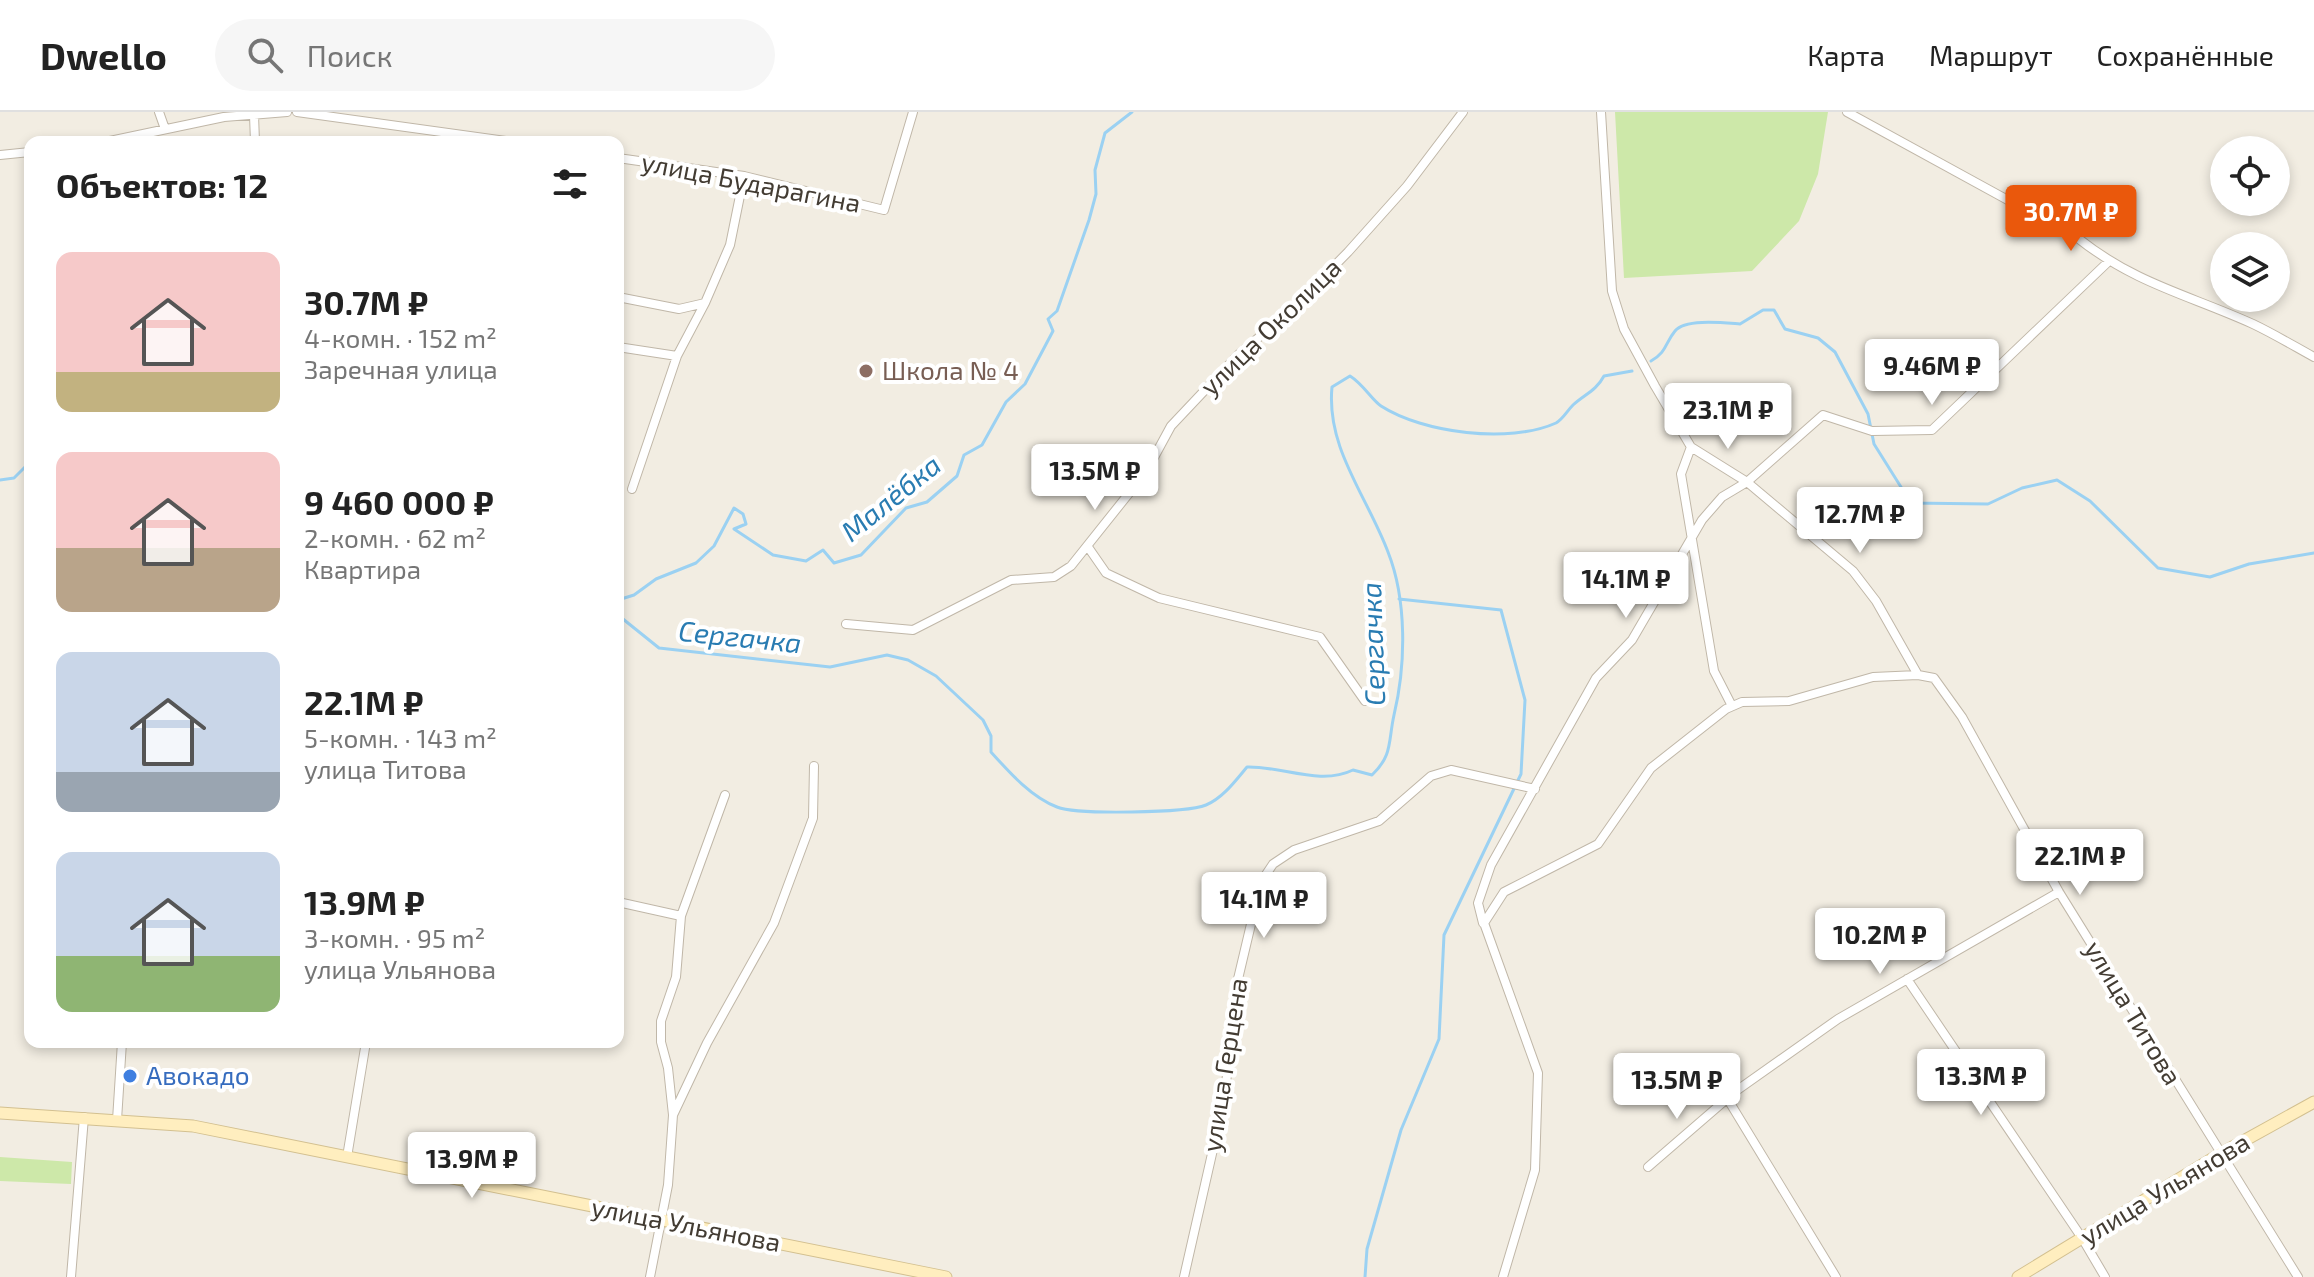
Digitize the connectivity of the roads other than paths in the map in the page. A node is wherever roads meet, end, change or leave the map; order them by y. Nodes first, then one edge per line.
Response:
1 (159, 112) edge
2 (287, 112) edge
3 (297, 112) edge
4 (913, 112) edge
5 (1463, 112) edge
6 (1601, 112) edge
7 (1847, 112) edge
8 (254, 115) junction
9 (165, 129) junction
10 (133, 136) edge
11 (255, 136) edge
12 (468, 136) edge
13 (24, 153) edge
14 (0, 155) edge
15 (624, 159) edge
16 (744, 176) junction
17 (2108, 262) junction
18 (624, 298) edge
19 (705, 303) junction
20 (624, 348) edge
21 (677, 356) junction
22 (2314, 357) edge
23 (1691, 447) junction
24 (1747, 482) junction
25 (632, 489) dead end
26 (1692, 541) junction
27 (1088, 547) junction
28 (846, 624) dead end
29 (1918, 675) junction
30 (1365, 701) dead end
31 (1732, 706) junction
32 (814, 766) dead end
33 (1535, 789) junction
34 (725, 795) dead end
35 (2059, 892) junction
36 (624, 903) edge
37 (681, 916) junction
38 (1484, 923) junction
39 (1907, 979) junction
40 (122, 1048) edge
41 (365, 1048) edge
42 (1727, 1098) junction
43 (2314, 1102) edge
44 (0, 1113) edge
45 (673, 1115) junction
46 (84, 1117) junction
47 (117, 1120) junction
48 (2220, 1154) junction
49 (347, 1157) junction
50 (1648, 1167) dead end
51 (662, 1220) junction
52 (2082, 1238) junction
53 (71, 1277) edge
54 (650, 1277) edge
55 (946, 1277) edge
56 (1184, 1277) edge
57 (1503, 1277) edge
58 (1836, 1277) edge
59 (2018, 1277) edge
60 (2105, 1277) edge
61 (2298, 1277) edge

1 - 9 street
2 - 8 street
3 - 12 street
4 - 16 street, улица Бударагина
5 - 27 street, улица Околица
6 - 23 street
7 - 17 street
8 - 9 street
8 - 11 street
9 - 10 street
13 - 14 street
15 - 16 street, улица Бударагина
16 - 19 street
17 - 22 street
17 - 24 street
18 - 19 street
19 - 21 street
20 - 21 street
21 - 25 street
23 - 24 street
23 - 26 street
24 - 26 street
24 - 29 street
26 - 31 street
26 - 33 street
27 - 28 street, улица Околица
27 - 30 street
29 - 31 street
29 - 35 street, улица Титова
31 - 38 street
32 - 45 street
33 - 38 street
33 - 56 street, улица Герцена
34 - 37 street
35 - 39 street
35 - 48 street, улица Титова
36 - 37 street
37 - 45 street
38 - 57 street
39 - 42 street
39 - 52 street
40 - 47 street
41 - 49 street
42 - 50 street
42 - 58 street
43 - 48 main road, улица Ульянова
44 - 46 main road, улица Ульянова
45 - 51 street
46 - 47 main road, улица Ульянова
46 - 53 street
47 - 49 main road, улица Ульянова
48 - 52 main road, улица Ульянова
48 - 61 street, улица Титова
49 - 51 main road, улица Ульянова
51 - 54 street
51 - 55 main road, улица Ульянова
52 - 59 main road, улица Ульянова
52 - 60 street

